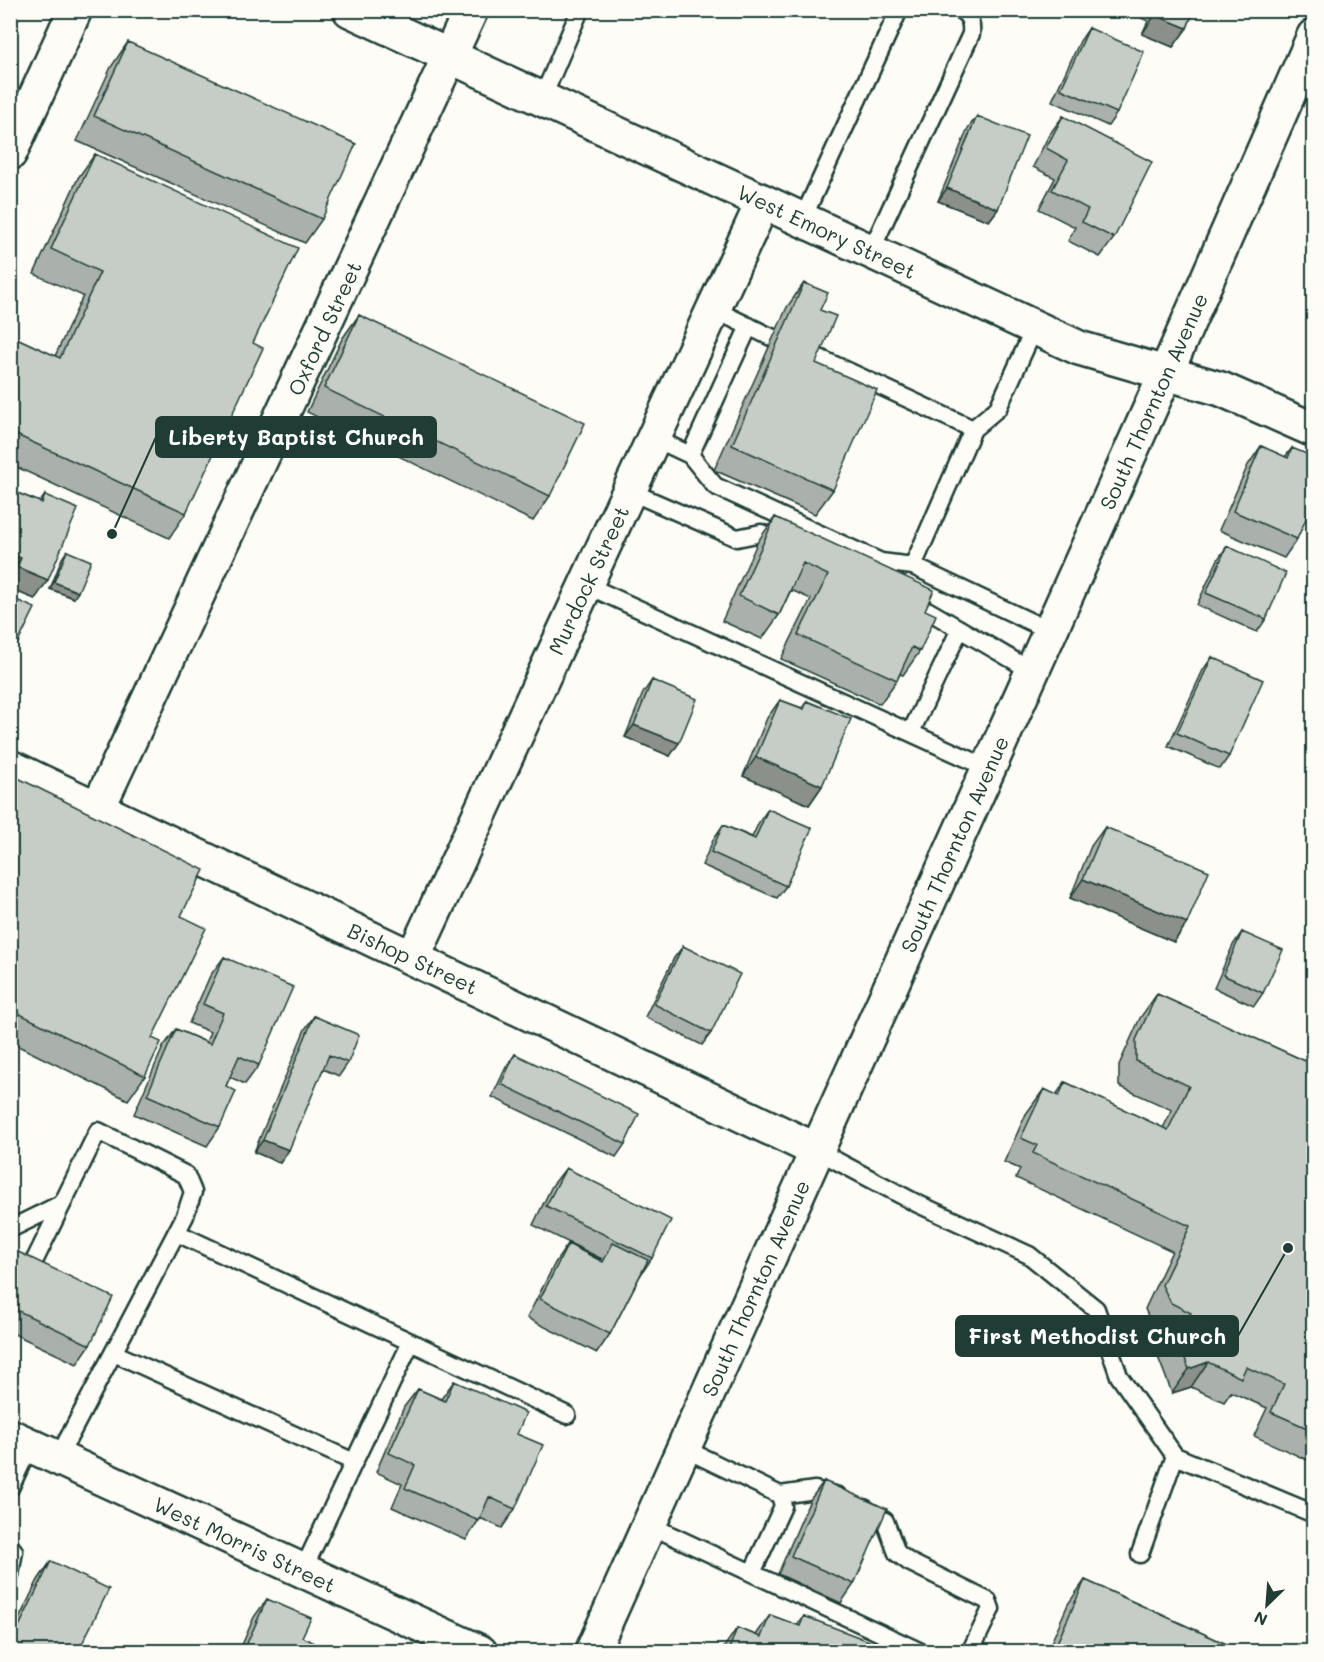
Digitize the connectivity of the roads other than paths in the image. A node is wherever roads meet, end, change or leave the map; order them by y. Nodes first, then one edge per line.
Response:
1 (75, 10) edge
2 (350, 10) edge
3 (471, 10) edge
4 (580, 10) edge
5 (898, 10) edge
6 (960, 10) edge
7 (1314, 36) edge
8 (451, 57) junction
9 (542, 99) junction
10 (10, 153) edge
11 (763, 202) junction
12 (802, 220) junction
13 (871, 252) junction
14 (713, 309) junction
15 (749, 326) junction
16 (1035, 327) junction
17 (773, 338) dead end
18 (813, 355) edge
19 (1166, 374) junction
20 (973, 429) junction
21 (1314, 430) edge
22 (654, 438) junction
23 (690, 455) junction
24 (629, 491) junction
25 (802, 552) edge
26 (912, 566) junction
27 (586, 585) junction
28 (886, 591) edge
29 (960, 629) junction
30 (1050, 632) junction
31 (1032, 671) junction
32 (911, 732) junction
33 (10, 767) edge
34 (988, 768) junction
35 (98, 808) junction
36 (413, 958) junction
37 (816, 1150) junction
38 (63, 1203) junction
39 (10, 1229) edge
40 (177, 1233) junction
41 (25, 1281) edge
42 (411, 1342) junction
43 (114, 1353) junction
44 (567, 1415) dead end
45 (33, 1446) edge
46 (683, 1448) junction
47 (1175, 1456) junction
48 (354, 1462) junction
49 (10, 1488) edge
50 (780, 1495) junction
51 (1314, 1514) edge
52 (649, 1524) junction
53 (10, 1546) edge
54 (1140, 1554) dead end
55 (303, 1570) junction
56 (752, 1573) junction
57 (10, 1575) edge
58 (480, 1652) edge
59 (592, 1652) edge
60 (921, 1652) edge
61 (970, 1652) edge

1 - 10 street
2 - 8 street, West Emory Street
3 - 8 street, Oxford Street
4 - 9 lane
5 - 12 lane
6 - 13 lane
7 - 19 street, South Thornton Avenue
8 - 9 street, West Emory Street
8 - 35 street, Oxford Street
9 - 11 street, West Emory Street
11 - 12 street, West Emory Street
11 - 14 street, Murdock Street
12 - 13 street, West Emory Street
13 - 16 street, West Emory Street
14 - 15 lane
14 - 22 street, Murdock Street
15 - 17 lane
15 - 23 lane
16 - 19 street, West Emory Street
16 - 20 lane
18 - 20 lane
19 - 21 street, West Emory Street
19 - 30 street, South Thornton Avenue
20 - 26 lane
22 - 23 lane
22 - 24 street, Murdock Street
23 - 26 lane
24 - 25 lane
24 - 27 street, Murdock Street
26 - 30 lane
27 - 32 lane
27 - 36 street, Murdock Street
28 - 29 lane
29 - 31 lane
29 - 32 lane
30 - 31 street, South Thornton Avenue
31 - 34 street, South Thornton Avenue
32 - 34 lane
33 - 35 street, Bishop Street
34 - 37 street, South Thornton Avenue
35 - 36 street, Bishop Street
36 - 37 street, Bishop Street
37 - 46 street, South Thornton Avenue
37 - 47 lane
38 - 39 lane
38 - 40 lane
38 - 41 lane
40 - 42 lane
40 - 43 lane
42 - 44 lane
42 - 48 lane
43 - 45 lane
43 - 48 lane
45 - 49 lane
45 - 55 street, West Morris Street
46 - 50 lane
46 - 52 street, South Thornton Avenue
47 - 51 lane
47 - 54 lane
48 - 55 lane
50 - 56 lane
50 - 61 lane
52 - 56 lane
52 - 59 street, South Thornton Avenue
53 - 57 lane
55 - 58 street, West Morris Street
56 - 60 lane

